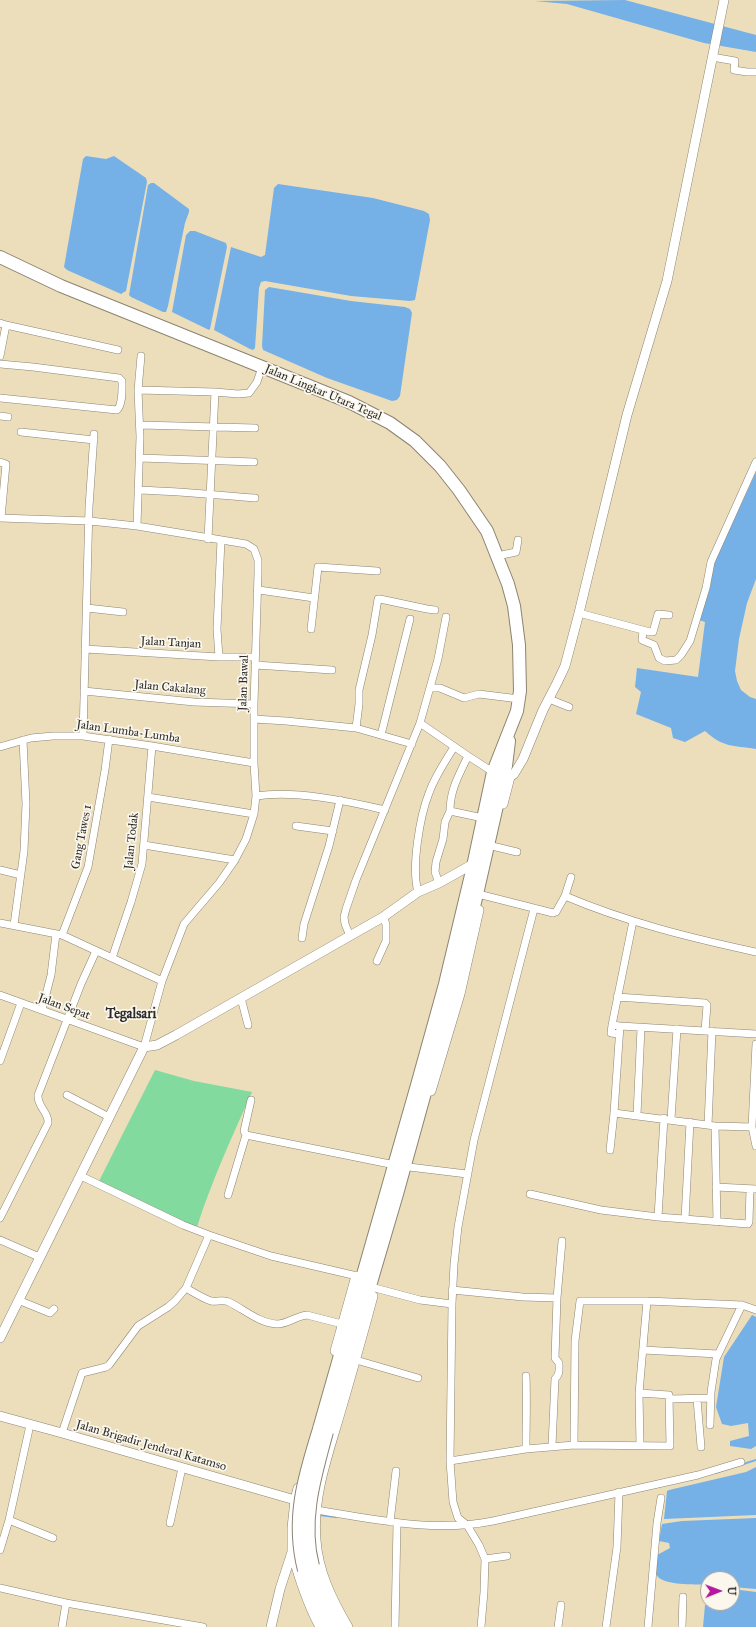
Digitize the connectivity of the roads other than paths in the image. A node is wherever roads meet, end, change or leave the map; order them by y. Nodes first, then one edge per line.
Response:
1 (724, 0) edge
2 (713, 53) junction
3 (756, 72) edge
4 (0, 257) edge
5 (3, 324) edge
6 (118, 350) dead end
7 (0, 356) edge
8 (141, 356) dead end
9 (0, 364) edge
10 (262, 367) junction
11 (138, 390) junction
12 (215, 392) junction
13 (0, 398) edge
14 (0, 416) edge
15 (8, 417) dead end
16 (140, 425) junction
17 (214, 428) junction
18 (255, 428) dead end
19 (21, 432) dead end
20 (140, 458) junction
21 (211, 460) junction
22 (0, 462) edge
23 (254, 462) dead end
24 (756, 462) edge
25 (138, 490) junction
26 (210, 495) junction
27 (255, 498) dead end
28 (1, 507) edge
29 (0, 518) edge
30 (90, 519) junction
31 (137, 526) junction
32 (209, 536) junction
33 (221, 540) junction
34 (518, 540) dead end
35 (495, 552) junction
36 (377, 571) dead end
37 (259, 590) junction
38 (314, 598) junction
39 (87, 608) junction
40 (436, 610) dead end
41 (123, 612) dead end
42 (579, 614) junction
43 (669, 616) dead end
44 (446, 617) dead end
45 (410, 619) dead end
46 (311, 629) dead end
47 (643, 631) junction
48 (85, 649) junction
49 (255, 656) junction
50 (219, 657) junction
51 (255, 665) junction
52 (332, 670) dead end
53 (430, 688) junction
54 (84, 691) junction
55 (518, 699) junction
56 (549, 700) junction
57 (254, 704) junction
58 (569, 707) dead end
59 (254, 719) junction
60 (420, 723) junction
61 (356, 728) junction
62 (381, 735) junction
63 (83, 736) junction
64 (109, 739) junction
65 (23, 740) junction
66 (412, 744) junction
67 (152, 746) junction
68 (0, 747) edge
69 (454, 747) junction
70 (468, 756) junction
71 (254, 763) junction
72 (502, 775) junction
73 (256, 796) junction
74 (148, 797) junction
75 (340, 800) junction
76 (385, 810) junction
77 (450, 811) junction
78 (254, 814) junction
79 (483, 818) junction
80 (296, 826) dead end
81 (333, 831) junction
82 (144, 845) junction
83 (492, 846) junction
84 (517, 852) dead end
85 (235, 860) junction
86 (471, 865) junction
87 (0, 870) edge
88 (21, 875) junction
89 (571, 877) dead end
90 (439, 883) junction
91 (418, 892) junction
92 (482, 895) junction
93 (565, 896) junction
94 (534, 909) junction
95 (383, 916) junction
96 (633, 921) junction
97 (0, 923) edge
98 (14, 925) junction
99 (59, 935) junction
100 (350, 936) junction
101 (302, 938) dead end
102 (96, 951) junction
103 (756, 952) edge
104 (112, 958) junction
105 (377, 961) dead end
106 (162, 981) junction
107 (0, 995) edge
108 (617, 997) junction
109 (241, 998) junction
110 (21, 1003) junction
111 (42, 1010) junction
112 (67, 1020) junction
113 (248, 1025) dead end
114 (641, 1028) junction
115 (677, 1029) junction
116 (620, 1030) junction
117 (708, 1031) junction
118 (756, 1034) edge
119 (756, 1044) edge
120 (144, 1047) junction
121 (0, 1061) edge
122 (67, 1095) dead end
123 (251, 1100) dead end
124 (614, 1113) junction
125 (637, 1115) junction
126 (109, 1117) junction
127 (664, 1118) junction
128 (671, 1119) junction
129 (690, 1122) junction
130 (711, 1125) junction
131 (752, 1127) junction
132 (246, 1135) junction
133 (756, 1146) edge
134 (610, 1150) dead end
135 (390, 1164) junction
136 (409, 1167) junction
137 (467, 1174) junction
138 (81, 1176) junction
139 (716, 1187) junction
140 (753, 1189) edge
141 (530, 1194) dead end
142 (228, 1195) dead end
143 (658, 1217) junction
144 (0, 1218) edge
145 (685, 1219) junction
146 (717, 1222) junction
147 (209, 1235) junction
148 (0, 1240) edge
149 (562, 1241) dead end
150 (39, 1257) junction
151 (357, 1276) junction
152 (186, 1288) junction
153 (375, 1288) junction
154 (452, 1290) junction
155 (557, 1298) junction
156 (18, 1300) junction
157 (647, 1301) junction
158 (452, 1304) junction
159 (742, 1305) junction
160 (54, 1309) dead end
161 (756, 1310) edge
162 (3, 1324) edge
163 (342, 1324) junction
164 (0, 1338) edge
165 (643, 1350) junction
166 (718, 1354) junction
167 (356, 1360) junction
168 (526, 1376) dead end
169 (418, 1378) dead end
170 (639, 1393) junction
171 (711, 1398) junction
172 (670, 1399) junction
173 (697, 1399) junction
174 (0, 1416) edge
175 (699, 1421) junction
176 (30, 1425) junction
177 (323, 1430) junction
178 (62, 1433) junction
179 (574, 1444) junction
180 (552, 1446) junction
181 (640, 1446) junction
182 (702, 1447) dead end
183 (526, 1449) junction
184 (450, 1461) junction
185 (741, 1462) dead end
186 (182, 1468) junction
187 (396, 1471) dead end
188 (620, 1495) junction
189 (661, 1498) dead end
190 (295, 1500) junction
191 (316, 1510) junction
192 (9, 1520) junction
193 (170, 1523) dead end
194 (395, 1524) junction
195 (469, 1528) junction
196 (53, 1538) dead end
197 (316, 1539) junction
198 (0, 1550) edge
199 (292, 1552) junction
200 (507, 1556) dead end
201 (485, 1559) junction
202 (308, 1568) junction
203 (0, 1588) edge
204 (683, 1597) dead end
205 (66, 1603) junction
206 (561, 1605) dead end
207 (168, 1624) edge
208 (62, 1627) edge
209 (203, 1627) edge
210 (271, 1627) edge
211 (320, 1627) edge
212 (328, 1627) edge
213 (339, 1627) edge
214 (348, 1627) edge
215 (395, 1627) edge
216 (481, 1627) edge
217 (558, 1627) edge
218 (606, 1627) edge
219 (648, 1627) edge
220 (682, 1627) edge

1 - 2 street
2 - 3 street
2 - 42 street
4 - 10 highway, Jalan Lingkar Utara Tegal
5 - 6 street
5 - 7 street
8 - 11 street
9 - 13 street
10 - 12 street
10 - 35 highway, Jalan Lingkar Utara Tegal
11 - 12 street
11 - 16 street
12 - 17 street
14 - 15 street
16 - 17 street
16 - 20 street
17 - 18 street
17 - 21 street
19 - 30 street
20 - 21 street
20 - 25 street
21 - 23 street
21 - 26 street
22 - 28 street
24 - 47 street
25 - 26 street
25 - 31 street
26 - 27 street
26 - 32 street
28 - 29 street
29 - 30 street, Jalan Bawal
30 - 31 street, Jalan Bawal
30 - 39 street
31 - 32 street, Jalan Bawal
32 - 33 street, Jalan Bawal
33 - 37 street, Jalan Bawal
33 - 50 street
34 - 35 street
35 - 55 highway, Jalan Lingkar Utara Tegal
36 - 38 street
37 - 38 street
37 - 49 street, Jalan Bawal
38 - 46 street
39 - 41 street
39 - 48 street
40 - 61 street
42 - 47 street
42 - 56 street
43 - 47 street
44 - 53 street
45 - 62 street
48 - 50 street, Jalan Tanjan
48 - 54 street
49 - 50 street, Jalan Tanjan
49 - 51 street, Jalan Bawal
51 - 52 street
51 - 57 street, Jalan Bawal
53 - 55 street
53 - 60 street
54 - 57 street, Jalan Cakalang
54 - 63 street
55 - 72 highway, Jalan Lingkar Utara Tegal
56 - 58 street
56 - 72 street
57 - 59 street, Jalan Bawal
59 - 61 street
59 - 71 street, Jalan Bawal
60 - 66 street
60 - 69 street
61 - 62 street
62 - 66 street
63 - 64 street, Jalan Lumba-Lumba
63 - 65 street, Jalan Lumba-Lumba
64 - 67 street, Jalan Lumba-Lumba
64 - 99 street, Gang Tawes 1
65 - 68 street, Jalan Lumba-Lumba
65 - 88 street
66 - 76 street
67 - 71 street, Jalan Lumba-Lumba
67 - 74 street, Jalan Todak
69 - 70 street
69 - 91 street
70 - 72 street
70 - 77 street
71 - 73 street, Jalan Bawal
72 - 79 highway
72 - 83 street
72 - 177 highway
73 - 75 street
73 - 78 street, Jalan Bawal
74 - 78 street
74 - 82 street, Jalan Todak
75 - 76 street
75 - 81 street
76 - 100 street
77 - 79 street
77 - 90 street
78 - 85 street, Jalan Bawal
79 - 86 highway
80 - 81 street
81 - 101 street
82 - 85 street
82 - 104 street, Jalan Todak
83 - 84 street
83 - 92 street
85 - 106 street, Jalan Bawal
86 - 90 street
86 - 135 street
86 - 177 highway
87 - 88 street
88 - 98 street
89 - 93 street
90 - 91 street
91 - 95 street
92 - 94 street
92 - 136 street
93 - 94 street
93 - 96 street
94 - 137 street
95 - 100 street
95 - 105 street
96 - 103 street
96 - 108 street
97 - 98 street
98 - 99 street
99 - 102 street
99 - 111 street, Gang Tawes 1
100 - 109 street
102 - 104 street
102 - 112 street
104 - 106 street
106 - 120 street, Jalan Bawal
107 - 110 street, Jalan Sepat
108 - 116 street
108 - 117 street
109 - 113 street
109 - 120 street
110 - 111 street, Jalan Sepat
110 - 121 street
111 - 112 street, Jalan Sepat
112 - 120 street, Jalan Sepat
112 - 144 street
114 - 115 street
114 - 116 street
114 - 125 street
115 - 117 street
115 - 128 street
116 - 124 street
117 - 118 street
117 - 130 street
119 - 131 street
120 - 126 street
122 - 126 street
123 - 132 street
124 - 125 street
124 - 134 street
125 - 127 street
126 - 138 street
127 - 128 street
127 - 143 street
128 - 129 street
129 - 130 street
129 - 145 street
130 - 131 street
130 - 139 street
131 - 133 street
132 - 135 street
132 - 142 street
135 - 151 street
136 - 137 street
136 - 153 street
137 - 154 street
138 - 147 street
138 - 150 street
139 - 140 street
139 - 146 street
140 - 146 street
141 - 143 street
143 - 145 street
145 - 146 street
147 - 151 street
147 - 152 street
148 - 150 street
149 - 155 street
150 - 156 street
151 - 163 street
152 - 163 street
152 - 178 street
153 - 158 street
153 - 167 street
154 - 155 street
154 - 158 street
155 - 180 street
156 - 160 street
156 - 162 street
157 - 159 street
157 - 165 street
157 - 179 street
158 - 184 street
159 - 161 street
159 - 166 street
162 - 164 street
163 - 190 street
165 - 166 street
165 - 170 street
166 - 171 street
167 - 169 street
167 - 191 street
168 - 183 street
170 - 172 street
170 - 181 street
171 - 173 street
171 - 175 street
172 - 173 street
172 - 181 street
173 - 175 street
174 - 176 street, Jalan Brigadir Jenderal Katamso
175 - 182 street
176 - 178 street, Jalan Brigadir Jenderal Katamso
176 - 192 street
177 - 202 highway, bridge
178 - 186 street, Jalan Brigadir Jenderal Katamso
179 - 180 street
179 - 181 street
180 - 183 street
183 - 184 street
184 - 195 street
185 - 188 street
186 - 190 street, Jalan Brigadir Jenderal Katamso
186 - 193 street
187 - 194 street
188 - 195 street
188 - 218 street
189 - 219 street
190 - 199 street
191 - 194 street
191 - 197 street
192 - 196 street
192 - 198 street
194 - 195 street
194 - 215 street
195 - 201 street
197 - 199 street
197 - 214 street
199 - 210 street
199 - 211 street
200 - 201 street
201 - 216 street
202 - 212 highway
202 - 213 highway
203 - 205 street
204 - 220 street
205 - 207 street
205 - 208 street
206 - 217 street
207 - 209 street

